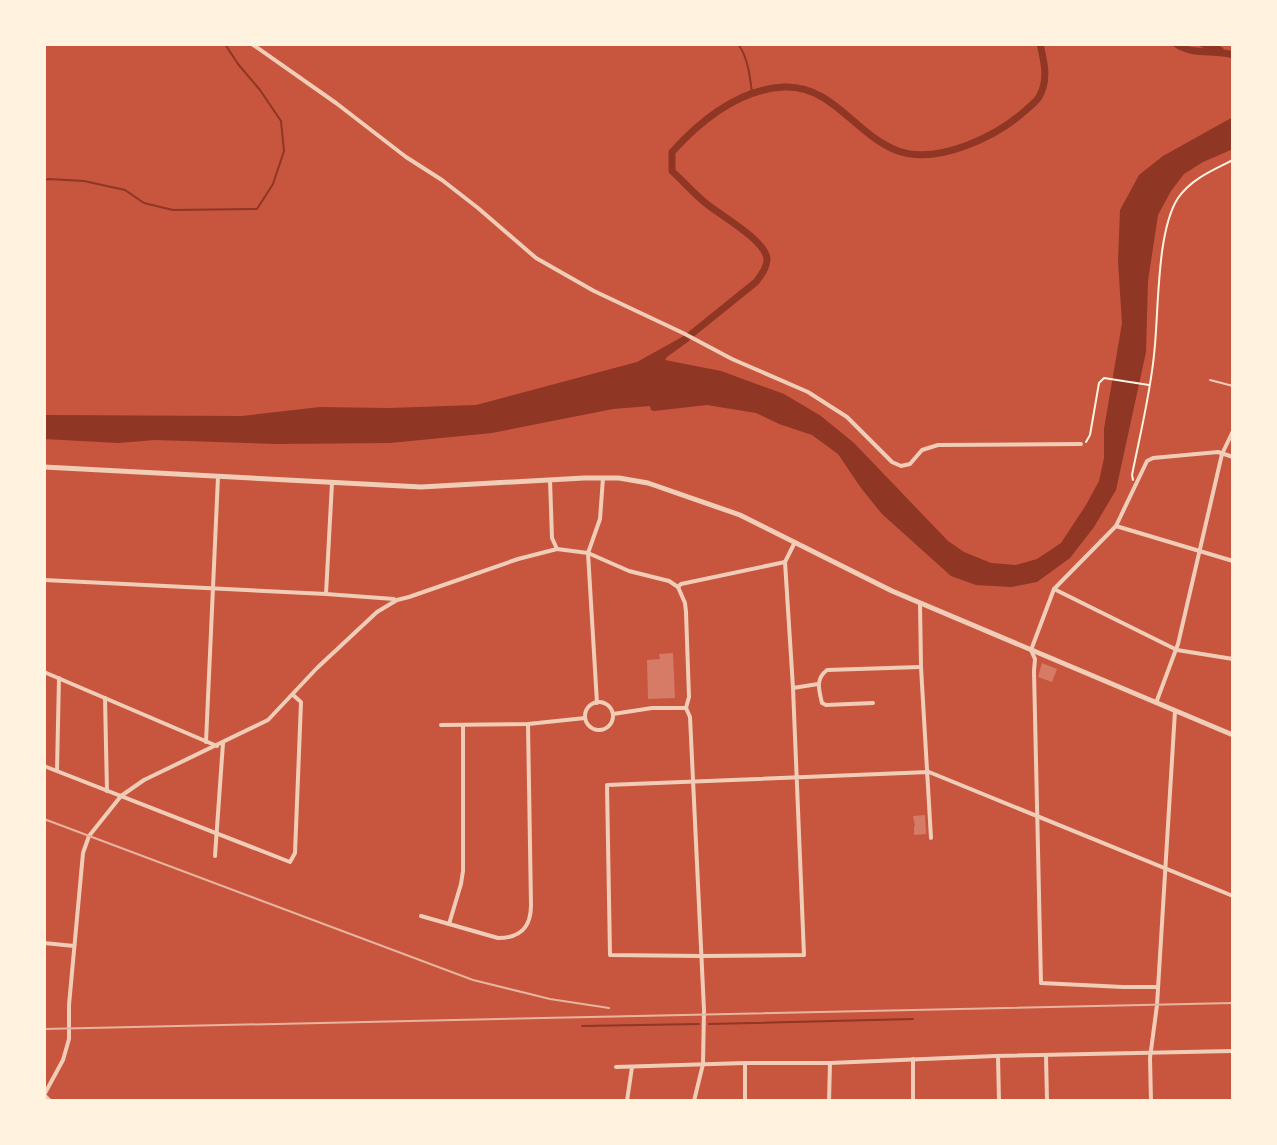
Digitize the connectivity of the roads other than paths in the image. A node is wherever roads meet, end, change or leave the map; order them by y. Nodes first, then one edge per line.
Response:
1 (252, 44) edge
2 (1210, 380) dead end
3 (1233, 386) edge
4 (1233, 431) edge
5 (1081, 444) road end
6 (1222, 454) junction
7 (1233, 457) edge
8 (44, 467) edge
9 (218, 477) junction
10 (603, 478) junction
11 (550, 479) junction
12 (332, 483) junction
13 (1116, 526) junction
14 (795, 542) junction
15 (557, 549) junction
16 (1200, 551) junction
17 (588, 553) junction
18 (1233, 561) edge
19 (785, 562) junction
20 (44, 580) edge
21 (678, 587) junction
22 (213, 588) junction
23 (1054, 589) junction
24 (326, 594) junction
25 (397, 600) junction
26 (920, 603) junction
27 (1031, 650) junction
28 (1177, 650) junction
29 (1233, 659) edge
30 (921, 667) junction
31 (44, 672) edge
32 (59, 678) junction
33 (818, 684) junction
34 (793, 688) junction
35 (293, 695) junction
36 (105, 698) junction
37 (597, 703) junction
38 (873, 703) dead end
39 (1156, 703) junction
40 (686, 708) junction
41 (1175, 711) junction
42 (613, 714) junction
43 (585, 718) junction
44 (528, 724) junction
45 (441, 725) dead end
46 (463, 725) junction
47 (1233, 735) edge
48 (206, 742) junction
49 (220, 744) junction
50 (44, 766) edge
51 (57, 770) junction
52 (929, 772) junction
53 (796, 776) junction
54 (692, 782) junction
55 (107, 791) junction
56 (121, 796) junction
57 (1038, 816) junction
58 (217, 832) junction
59 (931, 838) dead end
60 (215, 856) dead end
61 (1166, 870) junction
62 (1233, 896) edge
63 (421, 916) dead end
64 (449, 924) junction
65 (44, 943) edge
66 (74, 946) junction
67 (701, 956) junction
68 (1158, 990) junction
69 (1233, 1051) edge
70 (1151, 1053) junction
71 (1046, 1055) junction
72 (998, 1056) junction
73 (913, 1059) junction
74 (745, 1063) junction
75 (830, 1063) junction
76 (703, 1064) junction
77 (616, 1067) dead end
78 (632, 1067) junction
79 (50, 1101) edge
80 (627, 1101) edge
81 (694, 1101) edge
82 (745, 1101) edge
83 (829, 1101) edge
84 (913, 1101) edge
85 (999, 1101) edge
86 (1047, 1101) edge
87 (1151, 1101) edge

1 - 5 street
2 - 3 lane
4 - 6 street
6 - 7 street
6 - 13 street
6 - 16 street
8 - 9 street
9 - 12 street
9 - 22 street
10 - 11 street
10 - 14 street
10 - 17 street
11 - 12 street
11 - 15 street
12 - 24 street
13 - 16 street
13 - 23 street
14 - 19 street
14 - 26 street
15 - 17 street
15 - 25 street
16 - 18 street
16 - 28 street
17 - 21 street
17 - 37 street
19 - 21 street
19 - 34 street
20 - 22 street
21 - 40 street
22 - 24 street
22 - 48 street
23 - 27 street
23 - 28 street
24 - 25 street
25 - 35 street
26 - 27 street
26 - 30 street
27 - 39 street
27 - 57 street
28 - 29 street
28 - 39 street
30 - 33 street
30 - 52 street
31 - 32 street
32 - 36 street
32 - 51 street
33 - 34 street
33 - 38 street
34 - 53 street
35 - 49 street
35 - 58 street
36 - 48 street
36 - 55 street
37 - 42 street
37 - 43 street
39 - 41 street
40 - 42 street
40 - 54 street
41 - 47 street
41 - 61 street
42 - 43 street
43 - 44 street
44 - 46 street
44 - 64 street
45 - 46 street
46 - 64 street
48 - 49 street
49 - 56 street
49 - 58 street
50 - 51 street
51 - 55 street
52 - 53 street
52 - 57 street
52 - 59 street
53 - 54 street
53 - 67 street
54 - 67 street
54 - 67 street
55 - 56 street
56 - 58 street
56 - 66 street
57 - 61 street
57 - 68 street
58 - 60 street
61 - 62 street
61 - 68 street
63 - 64 street
65 - 66 street
66 - 79 street
67 - 76 street
68 - 70 street
69 - 70 street
70 - 71 street
70 - 87 street
71 - 72 street
71 - 86 street
72 - 73 street
72 - 85 street
73 - 75 street
73 - 84 street
74 - 75 street
74 - 76 street
74 - 82 street
75 - 83 street
76 - 78 street
76 - 81 street
77 - 78 street
78 - 80 street

